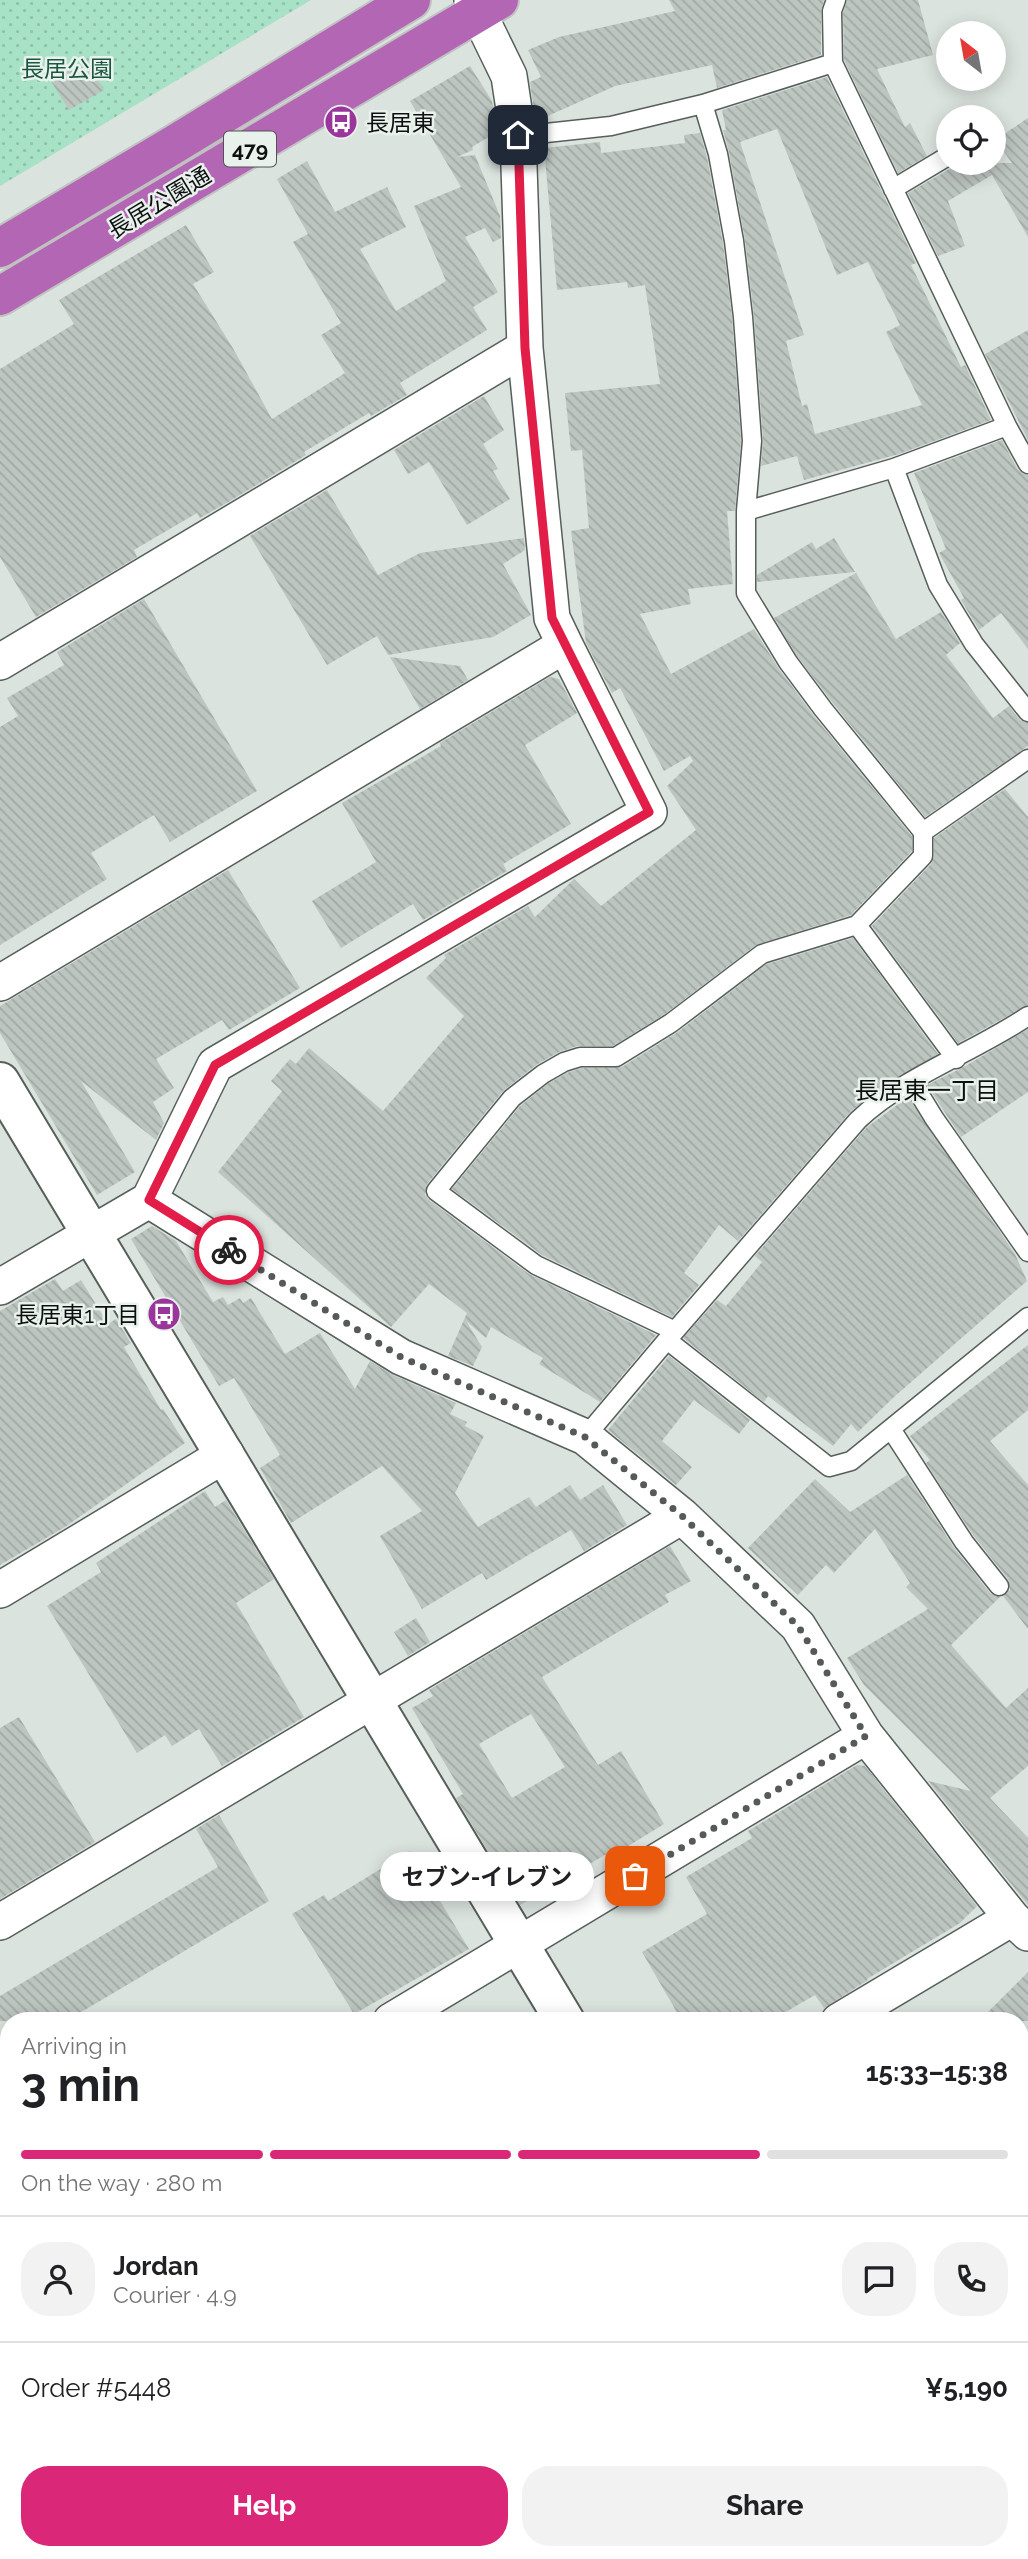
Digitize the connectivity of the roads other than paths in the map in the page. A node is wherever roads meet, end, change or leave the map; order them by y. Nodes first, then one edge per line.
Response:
1 (411, 0) edge
2 (836, 0) edge
3 (483, 4) edge
4 (833, 63) junction
5 (703, 104) junction
6 (518, 135) junction
7 (936, 163) edge
8 (893, 189) junction
9 (0, 247) edge
10 (0, 296) edge
11 (525, 348) junction
12 (1007, 426) junction
13 (1028, 464) edge
14 (894, 468) junction
15 (746, 511) junction
16 (565, 645) junction
17 (0, 662) edge
18 (1028, 712) edge
19 (1028, 760) edge
20 (923, 832) junction
21 (857, 925) junction
22 (0, 983) edge
23 (1028, 1016) edge
24 (956, 1059) junction
25 (0, 1082) edge
26 (912, 1082) junction
27 (149, 1200) junction
28 (92, 1233) junction
29 (1028, 1252) edge
30 (0, 1287) edge
31 (1028, 1317) edge
32 (671, 1335) junction
33 (891, 1429) junction
34 (585, 1437) junction
35 (226, 1454) junction
36 (682, 1516) junction
37 (999, 1586) dead end
38 (0, 1590) edge
39 (371, 1700) junction
40 (866, 1736) junction
41 (0, 1922) edge
42 (1020, 1926) edge
43 (519, 1945) junction
44 (406, 2012) edge
45 (560, 2012) edge
46 (856, 2012) edge

1 - 9 highway, 長居公園通 / 479
2 - 4 lane
3 - 6 street
3 - 10 highway, 長居公園通 / 479
4 - 5 lane
4 - 8 lane
5 - 6 lane
5 - 15 lane
6 - 11 street
7 - 8 lane
8 - 12 lane
11 - 16 street
11 - 17 street
12 - 13 lane
12 - 14 lane
14 - 15 lane
14 - 18 lane
15 - 20 lane
16 - 22 street
16 - 27 street
19 - 20 lane
20 - 21 lane
21 - 24 lane
21 - 32 lane
23 - 24 lane
24 - 26 lane
25 - 28 street
26 - 29 lane
26 - 32 lane
27 - 28 street
27 - 34 street
28 - 30 street
28 - 35 street
31 - 33 lane
32 - 33 lane
32 - 34 lane
33 - 37 lane
34 - 36 street
35 - 38 street
35 - 39 street
36 - 39 street
36 - 40 street
39 - 41 street
39 - 43 street
40 - 42 street
40 - 43 street
42 - 46 street
43 - 44 street
43 - 45 street

